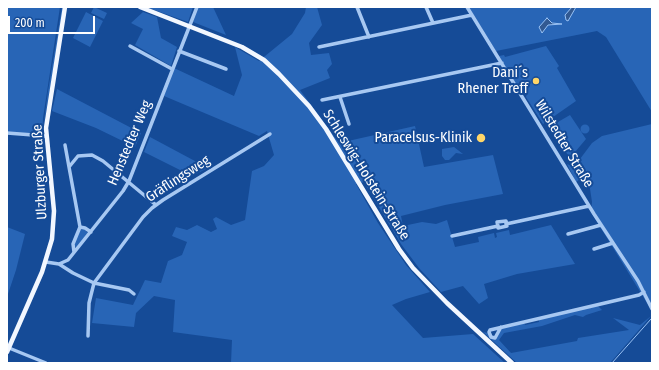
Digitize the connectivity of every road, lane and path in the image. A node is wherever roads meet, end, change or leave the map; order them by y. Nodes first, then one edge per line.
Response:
1 (140, 7) edge
2 (196, 7) edge
3 (357, 7) edge
4 (426, 7) edge
5 (467, 7) edge
6 (66, 9) edge
7 (472, 14) junction
8 (433, 23) junction
9 (189, 25) junction
10 (369, 37) junction
11 (130, 46) dead end
12 (319, 47) dead end
13 (179, 51) junction
14 (502, 63) junction
15 (226, 68) dead end
16 (172, 69) junction
17 (340, 97) junction
18 (322, 100) dead end
19 (348, 124) dead end
20 (7, 133) edge
21 (270, 134) dead end
22 (46, 136) junction
23 (65, 145) dead end
24 (67, 156) junction
25 (74, 159) junction
26 (70, 167) junction
27 (129, 181) junction
28 (156, 205) junction
29 (589, 206) junction
30 (601, 224) junction
31 (80, 227) junction
32 (91, 232) junction
33 (568, 234) dead end
34 (452, 236) dead end
35 (613, 243) junction
36 (594, 249) dead end
37 (74, 252) junction
38 (46, 262) junction
39 (59, 264) junction
40 (94, 282) junction
41 (644, 292) junction
42 (134, 294) dead end
43 (652, 309) edge
44 (501, 327) dead end
45 (88, 336) dead end
46 (8, 350) edge
47 (46, 363) edge
48 (512, 363) edge

1 - 9 main road, Schleswig-Holstein-Straße
2 - 9 street, Henstedter Weg
3 - 10 street
4 - 8 street
5 - 7 street, Wilstedter Straße
6 - 22 main road, Ulzburger Straße
7 - 8 street
7 - 14 street, Wilstedter Straße
8 - 10 street
9 - 13 street, Henstedter Weg
9 - 48 main road, Schleswig-Holstein-Straße
10 - 12 street
11 - 16 street
13 - 15 street
13 - 16 street, Henstedter Weg
14 - 17 street
14 - 29 street, Wilstedter Straße
16 - 27 street, Henstedter Weg
17 - 18 street
17 - 19 street
20 - 22 street
21 - 28 street, Gräflingsweg
22 - 38 main road, Ulzburger Straße
23 - 24 street
24 - 25 street
24 - 26 street
25 - 26 street
25 - 27 street
26 - 31 street
27 - 28 street
27 - 32 street, Henstedter Weg
28 - 40 street, Gräflingsweg
29 - 30 street, Wilstedter Straße
29 - 34 street
30 - 33 street
30 - 35 street, Wilstedter Straße
31 - 32 street
31 - 37 street
32 - 37 street, Henstedter Weg
35 - 36 street
35 - 41 street, Wilstedter Straße
37 - 39 street, Henstedter Weg
38 - 39 street
38 - 46 main road, Ulzburger Straße
39 - 40 street
40 - 42 street
40 - 45 street
41 - 43 street, Wilstedter Straße
41 - 44 street
46 - 47 street

